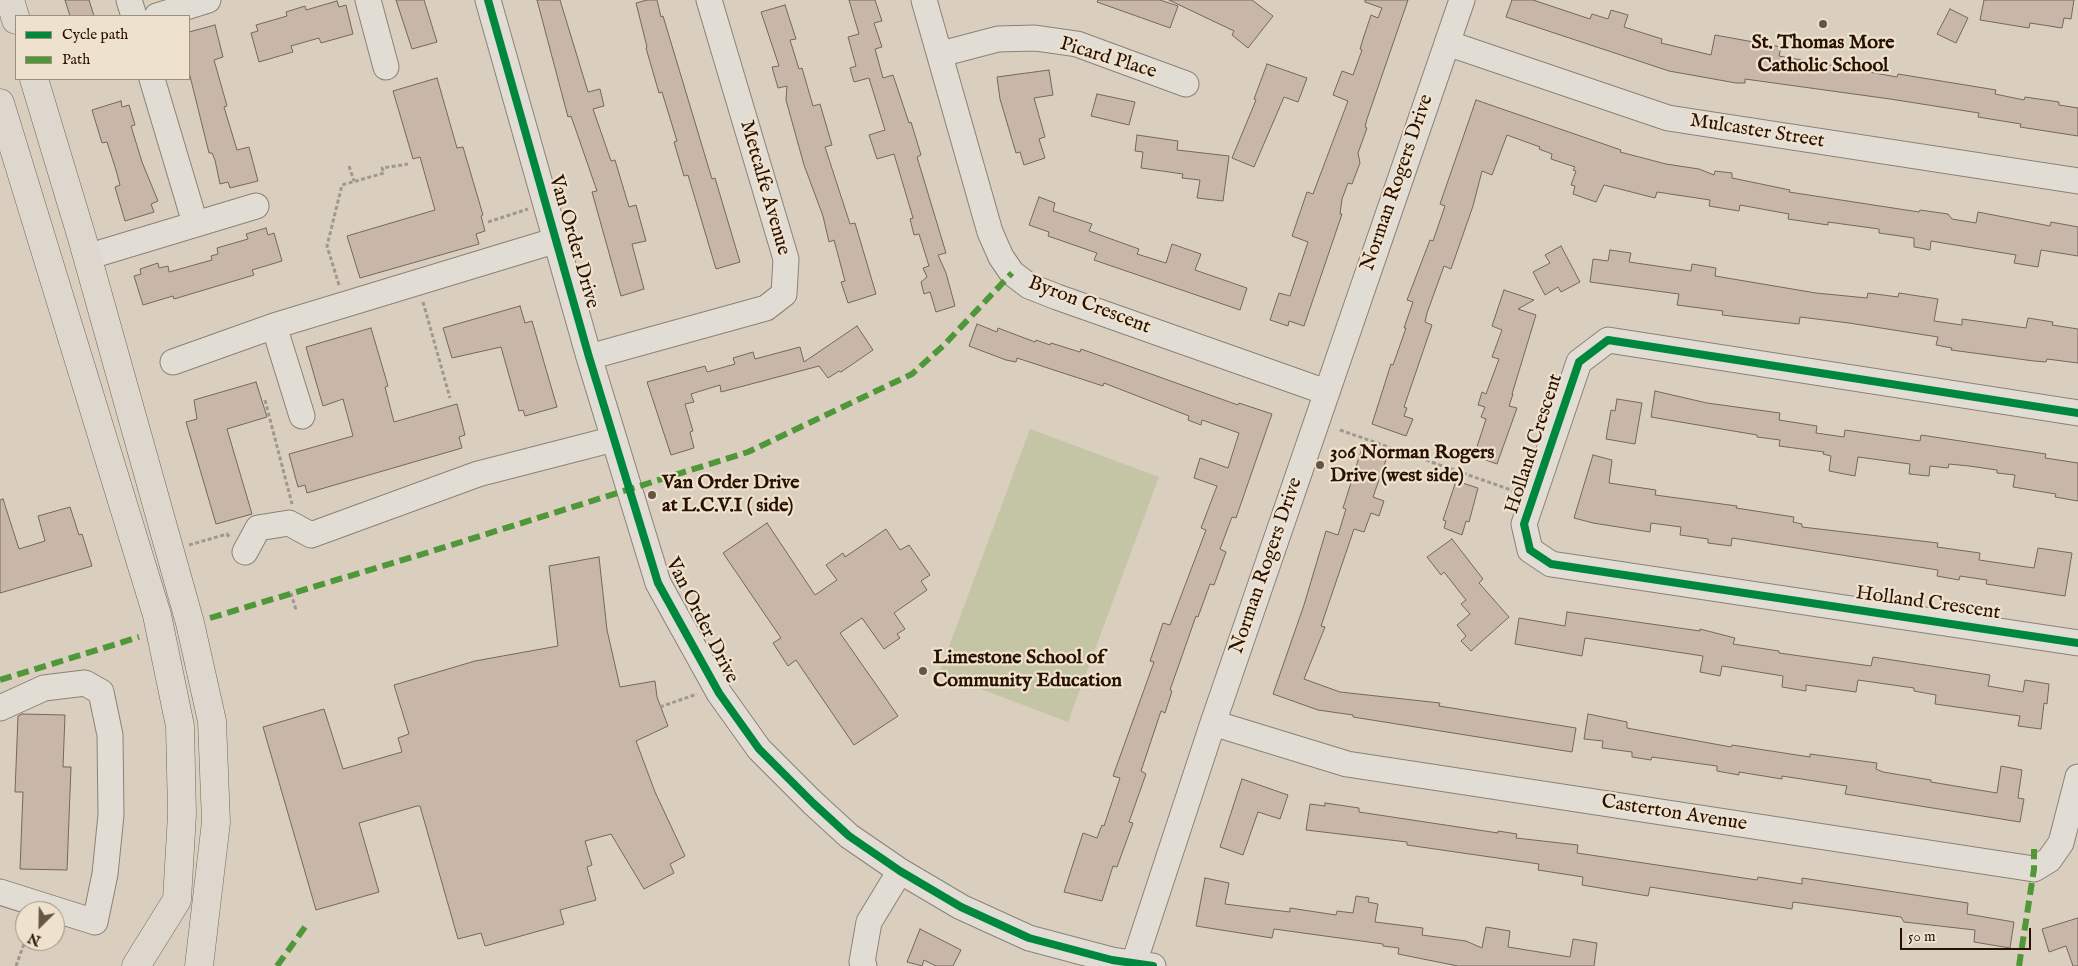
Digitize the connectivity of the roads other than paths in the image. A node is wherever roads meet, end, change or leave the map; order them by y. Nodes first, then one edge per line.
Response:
1 (10, 0) edge
2 (129, 0) edge
3 (208, 0) edge
4 (368, 0) edge
5 (488, 0) edge
6 (709, 0) edge
7 (924, 0) edge
8 (1462, 0) edge
9 (134, 15) edge
10 (160, 15) edge
11 (15, 17) edge
12 (1447, 43) junction
13 (941, 54) junction
14 (386, 66) dead end
15 (34, 80) edge
16 (152, 80) edge
17 (1186, 84) dead end
18 (0, 103) edge
19 (2078, 181) edge
20 (256, 206) dead end
21 (195, 223) junction
22 (557, 240) junction
23 (87, 257) junction
24 (274, 326) junction
25 (589, 357) junction
26 (172, 362) dead end
27 (1326, 392) junction
28 (2078, 413) edge
29 (302, 416) dead end
30 (614, 439) junction
31 (245, 552) road end
32 (2078, 642) edge
33 (0, 708) edge
34 (1213, 723) junction
35 (2078, 777) edge
36 (900, 871) junction
37 (0, 892) edge
38 (177, 900) junction
39 (204, 924) junction
40 (1143, 965) edge
41 (136, 966) edge
42 (158, 966) edge
43 (192, 966) edge
44 (199, 966) edge
45 (864, 966) edge

1 - 11 main road
2 - 9 street
3 - 10 street
4 - 14 street
5 - 22 street, Van Order Drive
6 - 25 street, Metcalfe Avenue
7 - 13 street, Byron Crescent
8 - 12 street, Norman Rogers Drive
12 - 19 street, Mulcaster Street
12 - 27 street, Norman Rogers Drive
13 - 17 street, Picard Place
13 - 27 street, Byron Crescent
15 - 23 main road
16 - 21 street
18 - 38 main road
20 - 21 street
21 - 23 street
22 - 24 street
22 - 25 street, Van Order Drive
23 - 39 main road
24 - 26 street
24 - 29 street
25 - 30 street, Van Order Drive
27 - 34 street, Norman Rogers Drive
28 - 32 street, Holland Crescent
30 - 31 street
30 - 36 street, Van Order Drive
33 - 37 street
34 - 35 street, Casterton Avenue
34 - 40 street, Norman Rogers Drive
36 - 40 street, Van Order Drive
36 - 45 street
38 - 41 main road
38 - 42 main road
39 - 43 main road
39 - 44 main road

